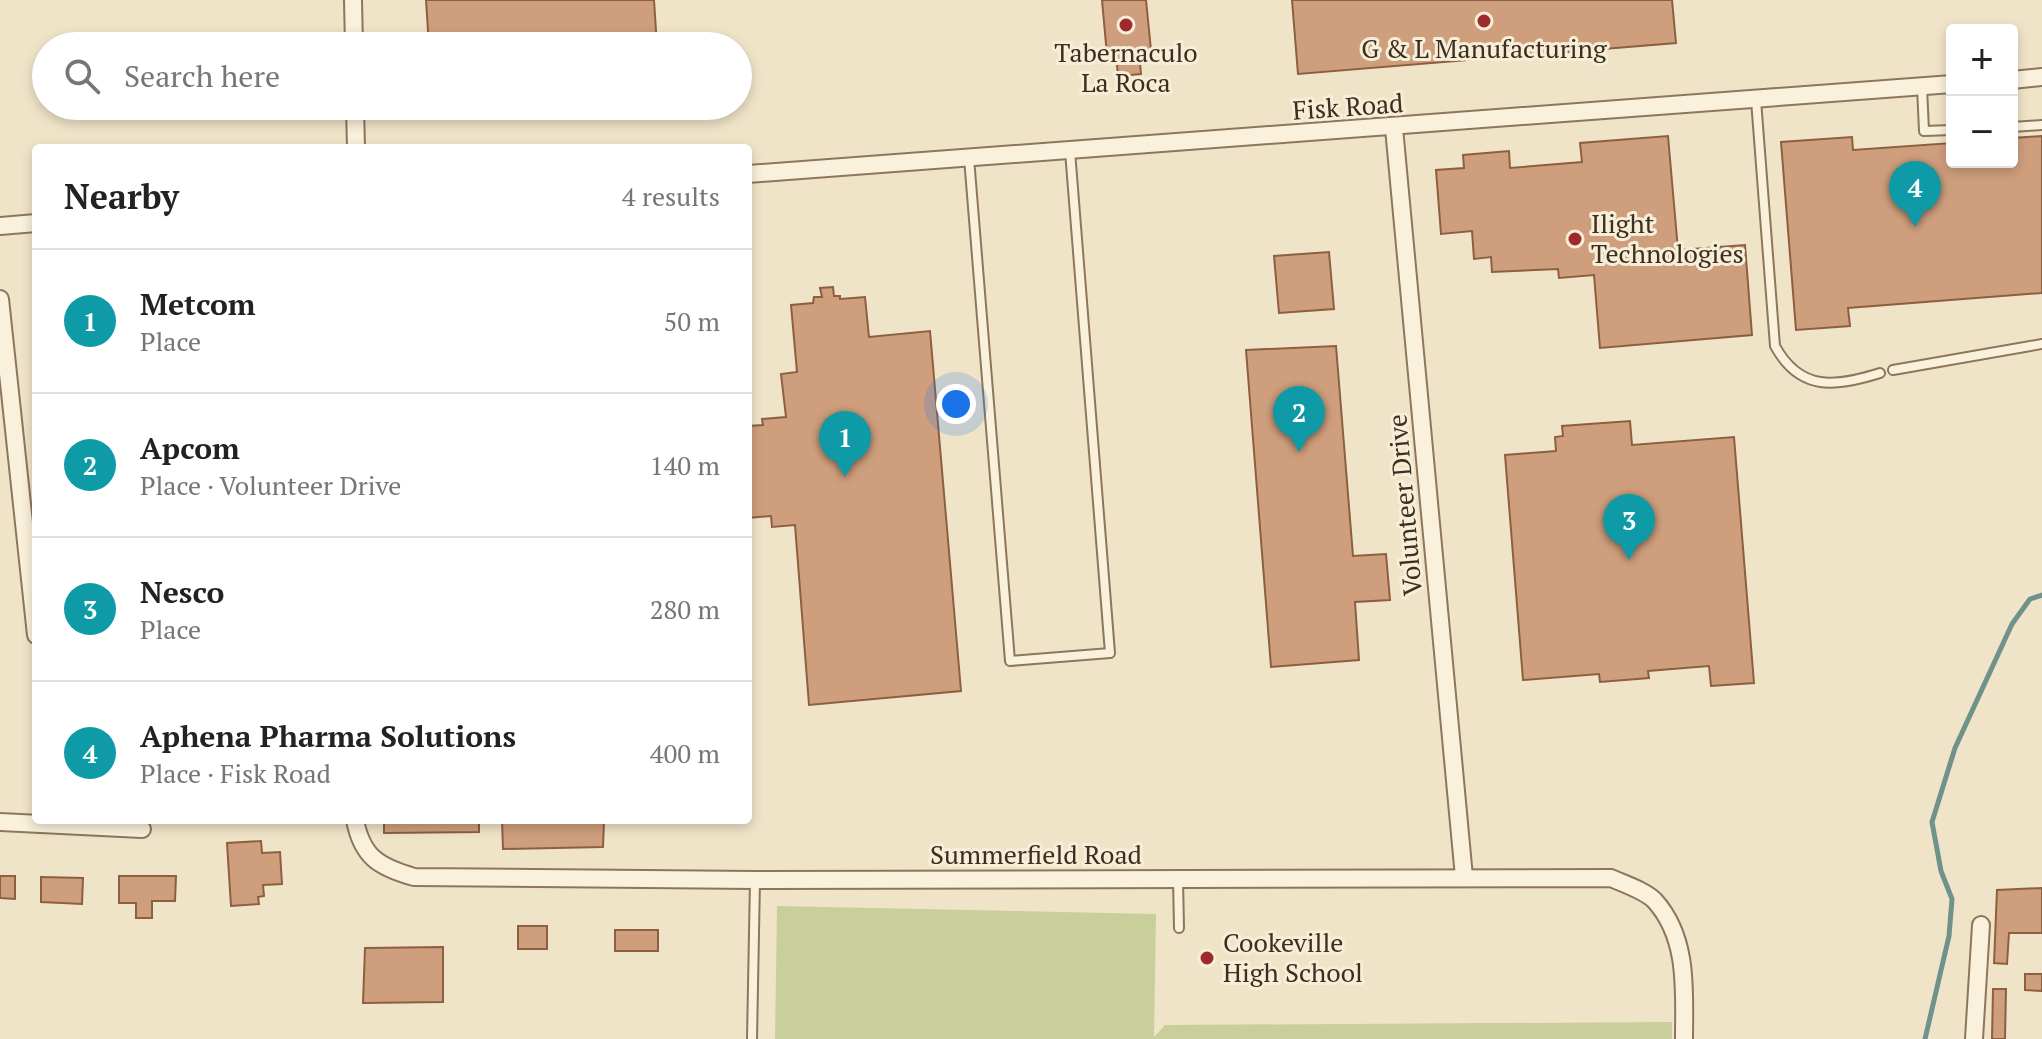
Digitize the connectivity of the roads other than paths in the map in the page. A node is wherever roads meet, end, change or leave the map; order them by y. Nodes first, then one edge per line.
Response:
1 (353, 0) edge
2 (354, 32) edge
3 (2042, 77) edge
4 (2018, 79) edge
5 (1946, 85) edge
6 (1922, 87) junction
7 (1756, 100) junction
8 (355, 120) edge
9 (2042, 125) edge
10 (2018, 127) edge
11 (1394, 128) junction
12 (1946, 130) edge
13 (356, 144) edge
14 (1070, 151) junction
15 (969, 158) junction
16 (752, 174) edge
17 (32, 223) edge
18 (0, 226) edge
19 (0, 299) edge
20 (2042, 344) edge
21 (1893, 370) dead end
22 (1880, 373) dead end
23 (32, 598) edge
24 (0, 822) edge
25 (32, 822) edge
26 (81, 824) edge
27 (356, 824) edge
28 (142, 829) dead end
29 (1464, 877) junction
30 (1178, 879) junction
31 (755, 880) junction
32 (1981, 925) dead end
33 (1179, 928) dead end
34 (752, 1039) edge
35 (1684, 1039) edge
36 (1974, 1039) edge

1 - 2 street
3 - 4 street
5 - 6 street, Fisk Road
6 - 7 street, Fisk Road
6 - 12 lane
7 - 11 street, Fisk Road
7 - 22 lane
8 - 13 street
9 - 10 lane
11 - 14 street, Fisk Road
11 - 29 street, Volunteer Drive
14 - 15 street, Fisk Road
14 - 15 lane
15 - 16 street, Fisk Road
17 - 18 street
19 - 23 street
20 - 21 lane
24 - 25 street
26 - 28 street
27 - 31 street, Summerfield Road
29 - 30 street, Summerfield Road
29 - 35 street, Summerfield Road
30 - 31 street, Summerfield Road
30 - 33 lane
31 - 34 lane
32 - 36 street

